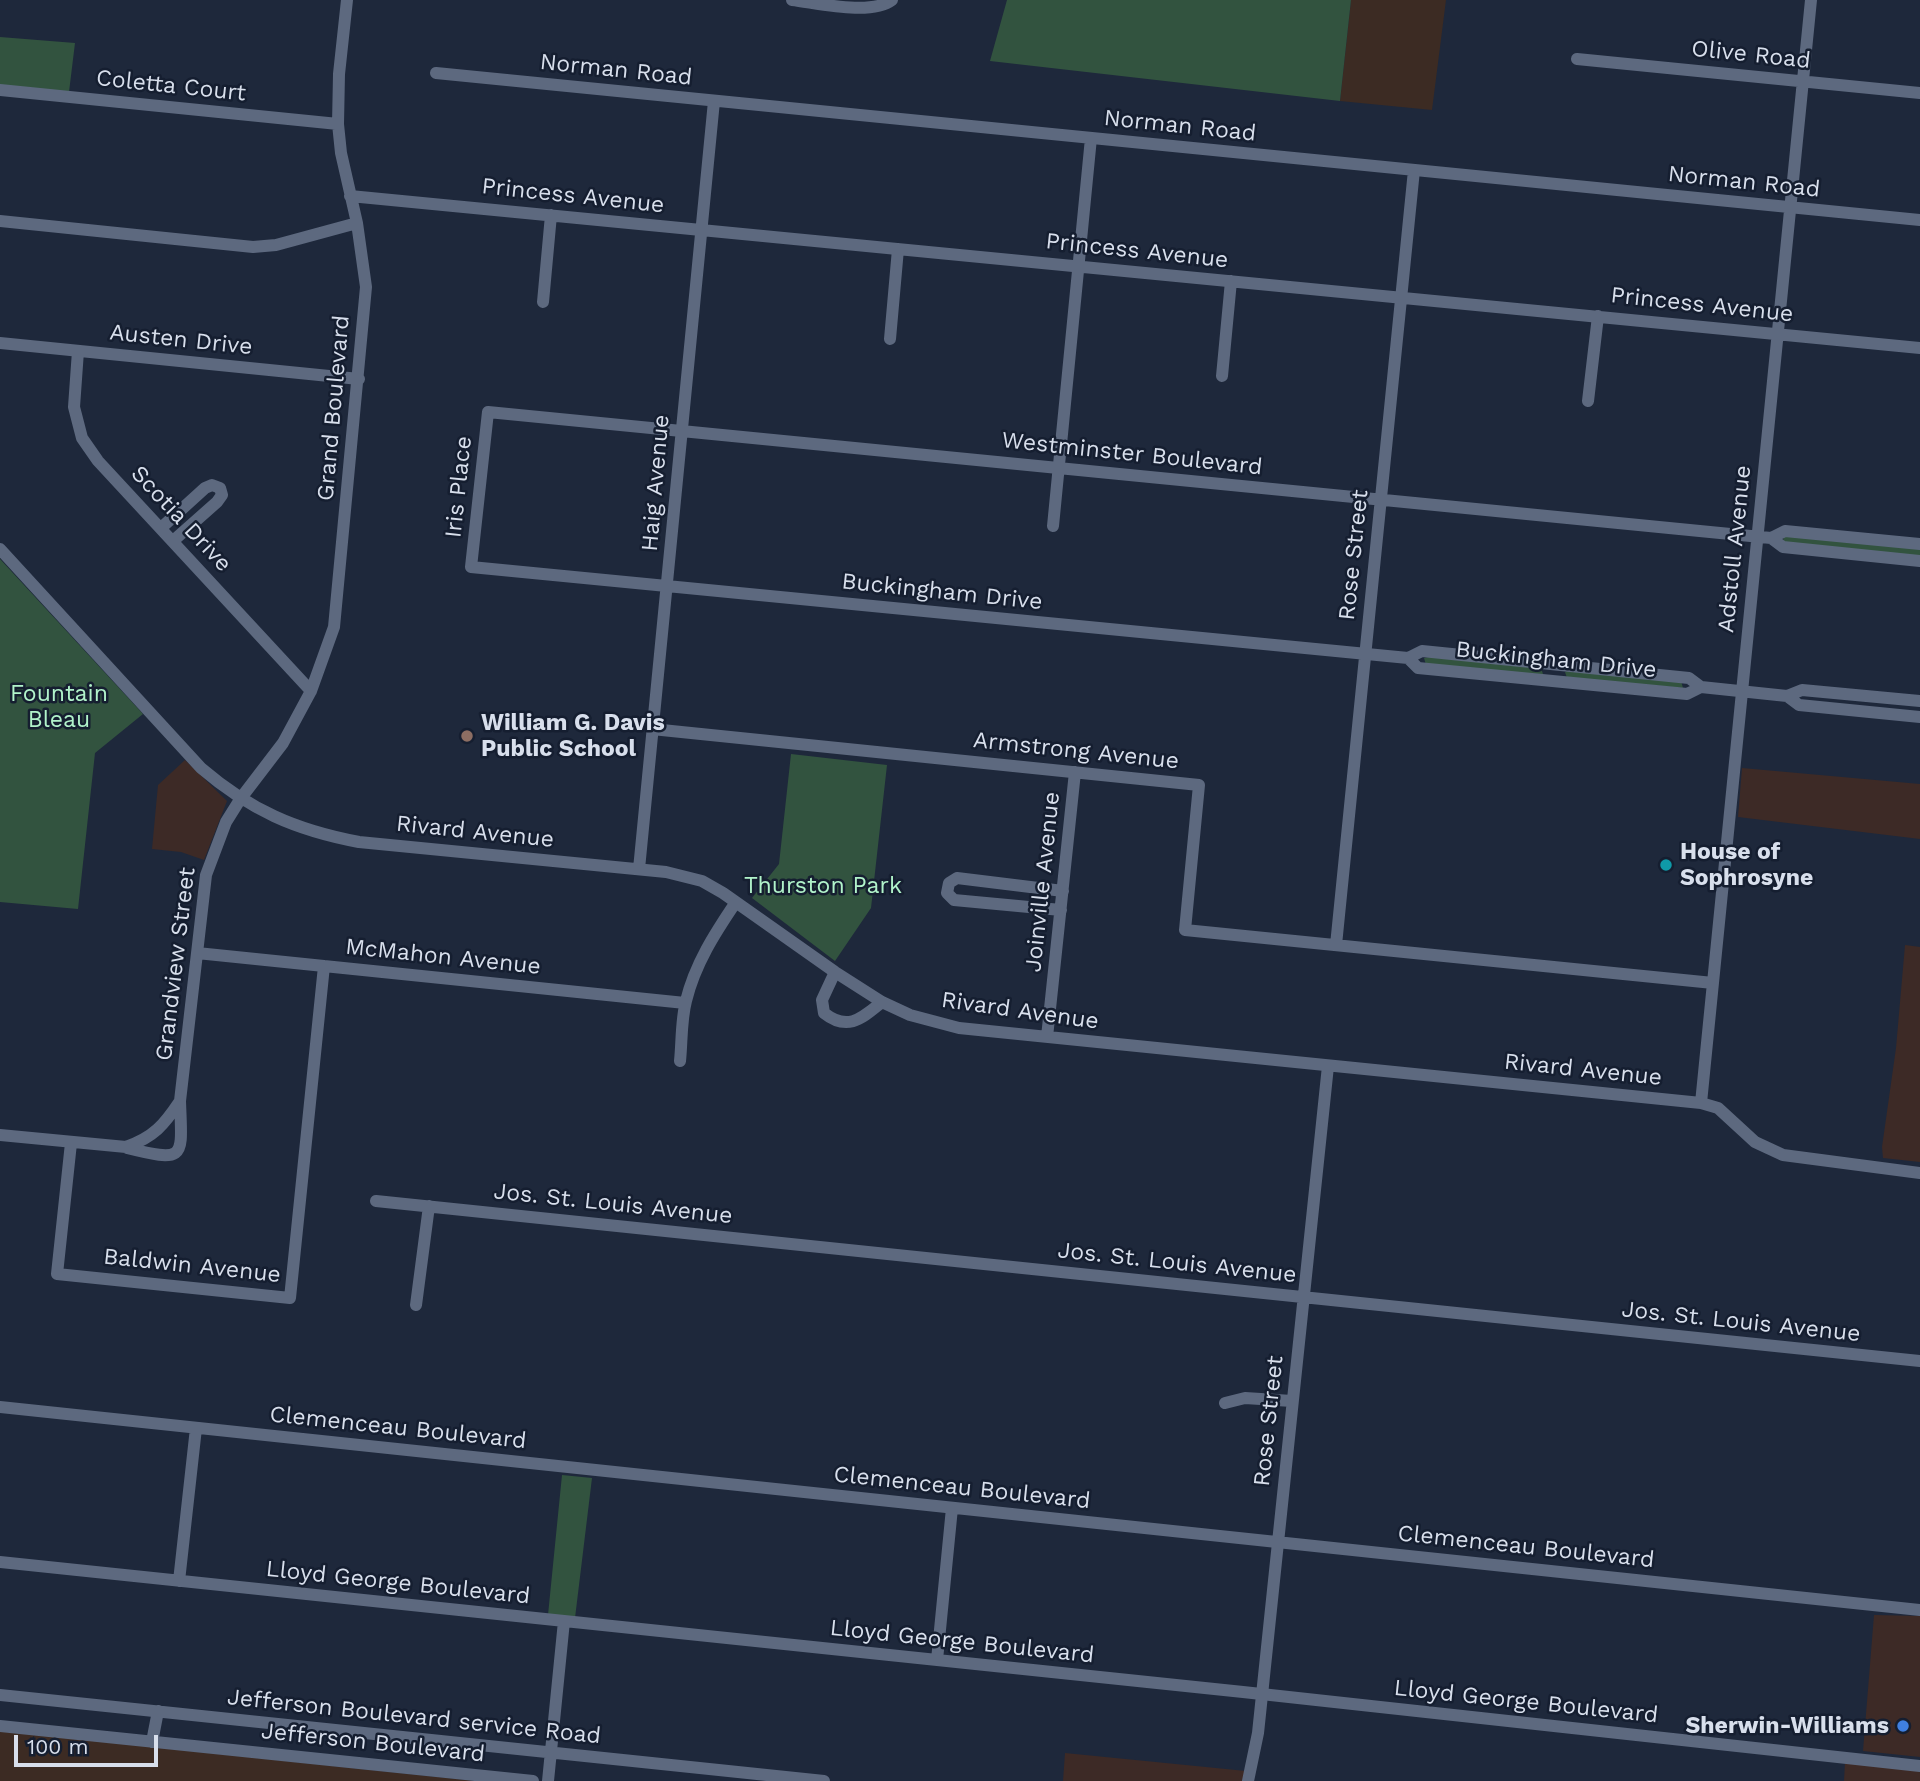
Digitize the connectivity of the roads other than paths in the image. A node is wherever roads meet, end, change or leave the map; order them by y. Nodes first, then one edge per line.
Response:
1 (347, 0) edge
2 (792, 0) edge
3 (892, 0) edge
4 (1811, 0) edge
5 (1577, 59) dead end
6 (436, 73) dead end
7 (1804, 82) junction
8 (0, 90) edge
9 (1920, 93) edge
10 (715, 101) junction
11 (338, 124) junction
12 (1091, 138) junction
13 (1414, 170) junction
14 (350, 195) junction
15 (1790, 207) junction
16 (551, 215) junction
17 (1920, 220) edge
18 (0, 221) edge
19 (357, 223) junction
20 (702, 230) junction
21 (898, 248) junction
22 (1079, 266) junction
23 (1231, 281) junction
24 (1401, 297) junction
25 (543, 302) dead end
26 (1598, 316) junction
27 (1777, 334) junction
28 (890, 339) dead end
29 (0, 343) edge
30 (1920, 348) edge
31 (78, 351) junction
32 (1222, 376) dead end
33 (359, 379) junction
34 (1588, 401) dead end
35 (488, 412) joint
36 (682, 431) junction
37 (1059, 468) junction
38 (1381, 500) junction
39 (1053, 526) dead end
40 (161, 528) junction
41 (1757, 537) junction
42 (1771, 538) junction
43 (173, 541) junction
44 (1920, 544) edge
45 (0, 549) edge
46 (1920, 561) edge
47 (471, 567) joint
48 (667, 586) junction
49 (1365, 654) junction
50 (311, 691) junction
51 (1742, 691) junction
52 (1787, 696) junction
53 (1920, 701) edge
54 (1920, 717) edge
55 (652, 729) junction
56 (1076, 772) junction
57 (241, 798) junction
58 (639, 869) junction
59 (1063, 891) junction
60 (736, 902) junction
61 (1061, 910) junction
62 (1336, 945) junction
63 (197, 953) junction
64 (324, 966) junction
65 (835, 972) junction
66 (1713, 983) junction
67 (882, 1002) junction
68 (685, 1003) junction
69 (1047, 1037) junction
70 (680, 1061) dead end
71 (1328, 1066) junction
72 (180, 1101) junction
73 (1701, 1103) junction
74 (0, 1135) edge
75 (71, 1143) junction
76 (126, 1147) junction
77 (1920, 1173) edge
78 (376, 1201) dead end
79 (429, 1206) junction
80 (1303, 1297) junction
81 (416, 1305) dead end
82 (1920, 1361) edge
83 (1292, 1401) junction
84 (1225, 1403) dead end
85 (0, 1407) edge
86 (196, 1428) junction
87 (952, 1508) junction
88 (1277, 1542) junction
89 (0, 1562) edge
90 (179, 1581) junction
91 (1920, 1610) edge
92 (564, 1621) junction
93 (937, 1660) junction
94 (1262, 1694) junction
95 (0, 1695) edge
96 (158, 1711) junction
97 (0, 1726) edge
98 (152, 1742) junction
99 (551, 1752) junction
100 (1920, 1766) edge
101 (533, 1781) edge
102 (548, 1781) edge
103 (824, 1781) edge
104 (1248, 1781) edge

1 - 11 street, Grand Boulevard
2 - 3 street
4 - 7 street, Adstoll Avenue
5 - 7 street, Olive Road
6 - 10 street, Norman Road
7 - 9 street, Olive Road
7 - 15 street, Adstoll Avenue
8 - 11 street, Coletta Court
10 - 12 street, Norman Road
10 - 20 street, Haig Avenue
11 - 14 street, Grand Boulevard
12 - 13 street, Norman Road
12 - 22 street
13 - 15 street, Norman Road
13 - 24 street, Rose Street
14 - 16 street, Princess Avenue
14 - 19 street, Grand Boulevard
15 - 17 street, Norman Road
15 - 27 street, Adstoll Avenue
16 - 20 street, Princess Avenue
16 - 25 street
18 - 19 street
19 - 33 street, Grand Boulevard
20 - 21 street, Princess Avenue
20 - 36 street, Haig Avenue
21 - 22 street, Princess Avenue
21 - 28 street
22 - 23 street, Princess Avenue
22 - 37 street
23 - 24 street, Princess Avenue
23 - 32 street
24 - 26 street, Princess Avenue
24 - 38 street, Rose Street
26 - 27 street, Princess Avenue
26 - 34 street
27 - 30 street, Princess Avenue
27 - 41 street, Adstoll Avenue
29 - 31 street, Austen Drive
31 - 33 street, Austen Drive
31 - 40 street, Scotia Drive
33 - 50 street, Grand Boulevard
35 - 36 street, Westminster Boulevard
35 - 47 street, Iris Place
36 - 37 street, Westminster Boulevard
36 - 48 street, Haig Avenue
37 - 38 street, Westminster Boulevard
37 - 39 street
38 - 41 street, Westminster Boulevard
38 - 49 street, Rose Street
40 - 43 street, Scotia Drive
40 - 43 street
41 - 42 street, Westminster Boulevard
41 - 51 street, Adstoll Avenue
42 - 44 street, Westminster Boulevard
42 - 46 street, Westminster Boulevard
43 - 50 street, Scotia Drive
45 - 57 street, Rivard Avenue
47 - 48 street, Buckingham Drive
48 - 49 street, Buckingham Drive
48 - 55 street, Haig Avenue
49 - 51 street, Buckingham Drive
49 - 62 street, Rose Street
50 - 57 street, Grand Boulevard
51 - 52 street, Buckingham Drive
51 - 66 street, Adstoll Avenue
52 - 53 street, Buckingham Drive
52 - 54 street, Buckingham Drive
55 - 56 street, Armstrong Avenue
55 - 58 street, Haig Avenue
56 - 59 street, Joinville Avenue
56 - 62 street, Armstrong Avenue
57 - 58 street, Rivard Avenue
57 - 63 street, Grandview Street
58 - 60 street, Rivard Avenue
59 - 61 street, Joinville Avenue
59 - 61 street
60 - 65 street, Rivard Avenue
60 - 68 street
61 - 69 street, Joinville Avenue
62 - 66 street, Armstrong Avenue
63 - 64 street, McMahon Avenue
63 - 72 street, Grandview Street
64 - 68 street, McMahon Avenue
64 - 75 street, Baldwin Avenue
65 - 67 street, Rivard Avenue
65 - 67 street
66 - 73 street, Adstoll Avenue
67 - 69 street, Rivard Avenue
68 - 70 street
69 - 71 street, Rivard Avenue
71 - 73 street, Rivard Avenue
71 - 80 street, Rose Street
72 - 76 street, Grandview Street
72 - 76 street, Grandview Street
73 - 77 street, Rivard Avenue
74 - 75 street, Grandview Street
75 - 76 street, Grandview Street
78 - 79 street, Jos. St. Louis Avenue
79 - 80 street, Jos. St. Louis Avenue
79 - 81 street
80 - 82 street, Jos. St. Louis Avenue
80 - 83 street, Rose Street
83 - 84 street
83 - 88 street, Rose Street
85 - 86 street, Clemenceau Boulevard
86 - 87 street, Clemenceau Boulevard
86 - 90 street
87 - 88 street, Clemenceau Boulevard
87 - 93 street
88 - 91 street, Clemenceau Boulevard
88 - 94 street, Rose Street
89 - 90 street, Lloyd George Boulevard
90 - 92 street, Lloyd George Boulevard
92 - 93 street, Lloyd George Boulevard
92 - 99 street
93 - 94 street, Lloyd George Boulevard
94 - 100 street, Lloyd George Boulevard
94 - 104 street, Rose Street
95 - 96 street, Jefferson Boulevard service Road
96 - 98 street
96 - 99 street, Jefferson Boulevard service Road
97 - 98 street, Jefferson Boulevard
98 - 101 street, Jefferson Boulevard
99 - 102 street
99 - 103 street, Jefferson Boulevard service Road

